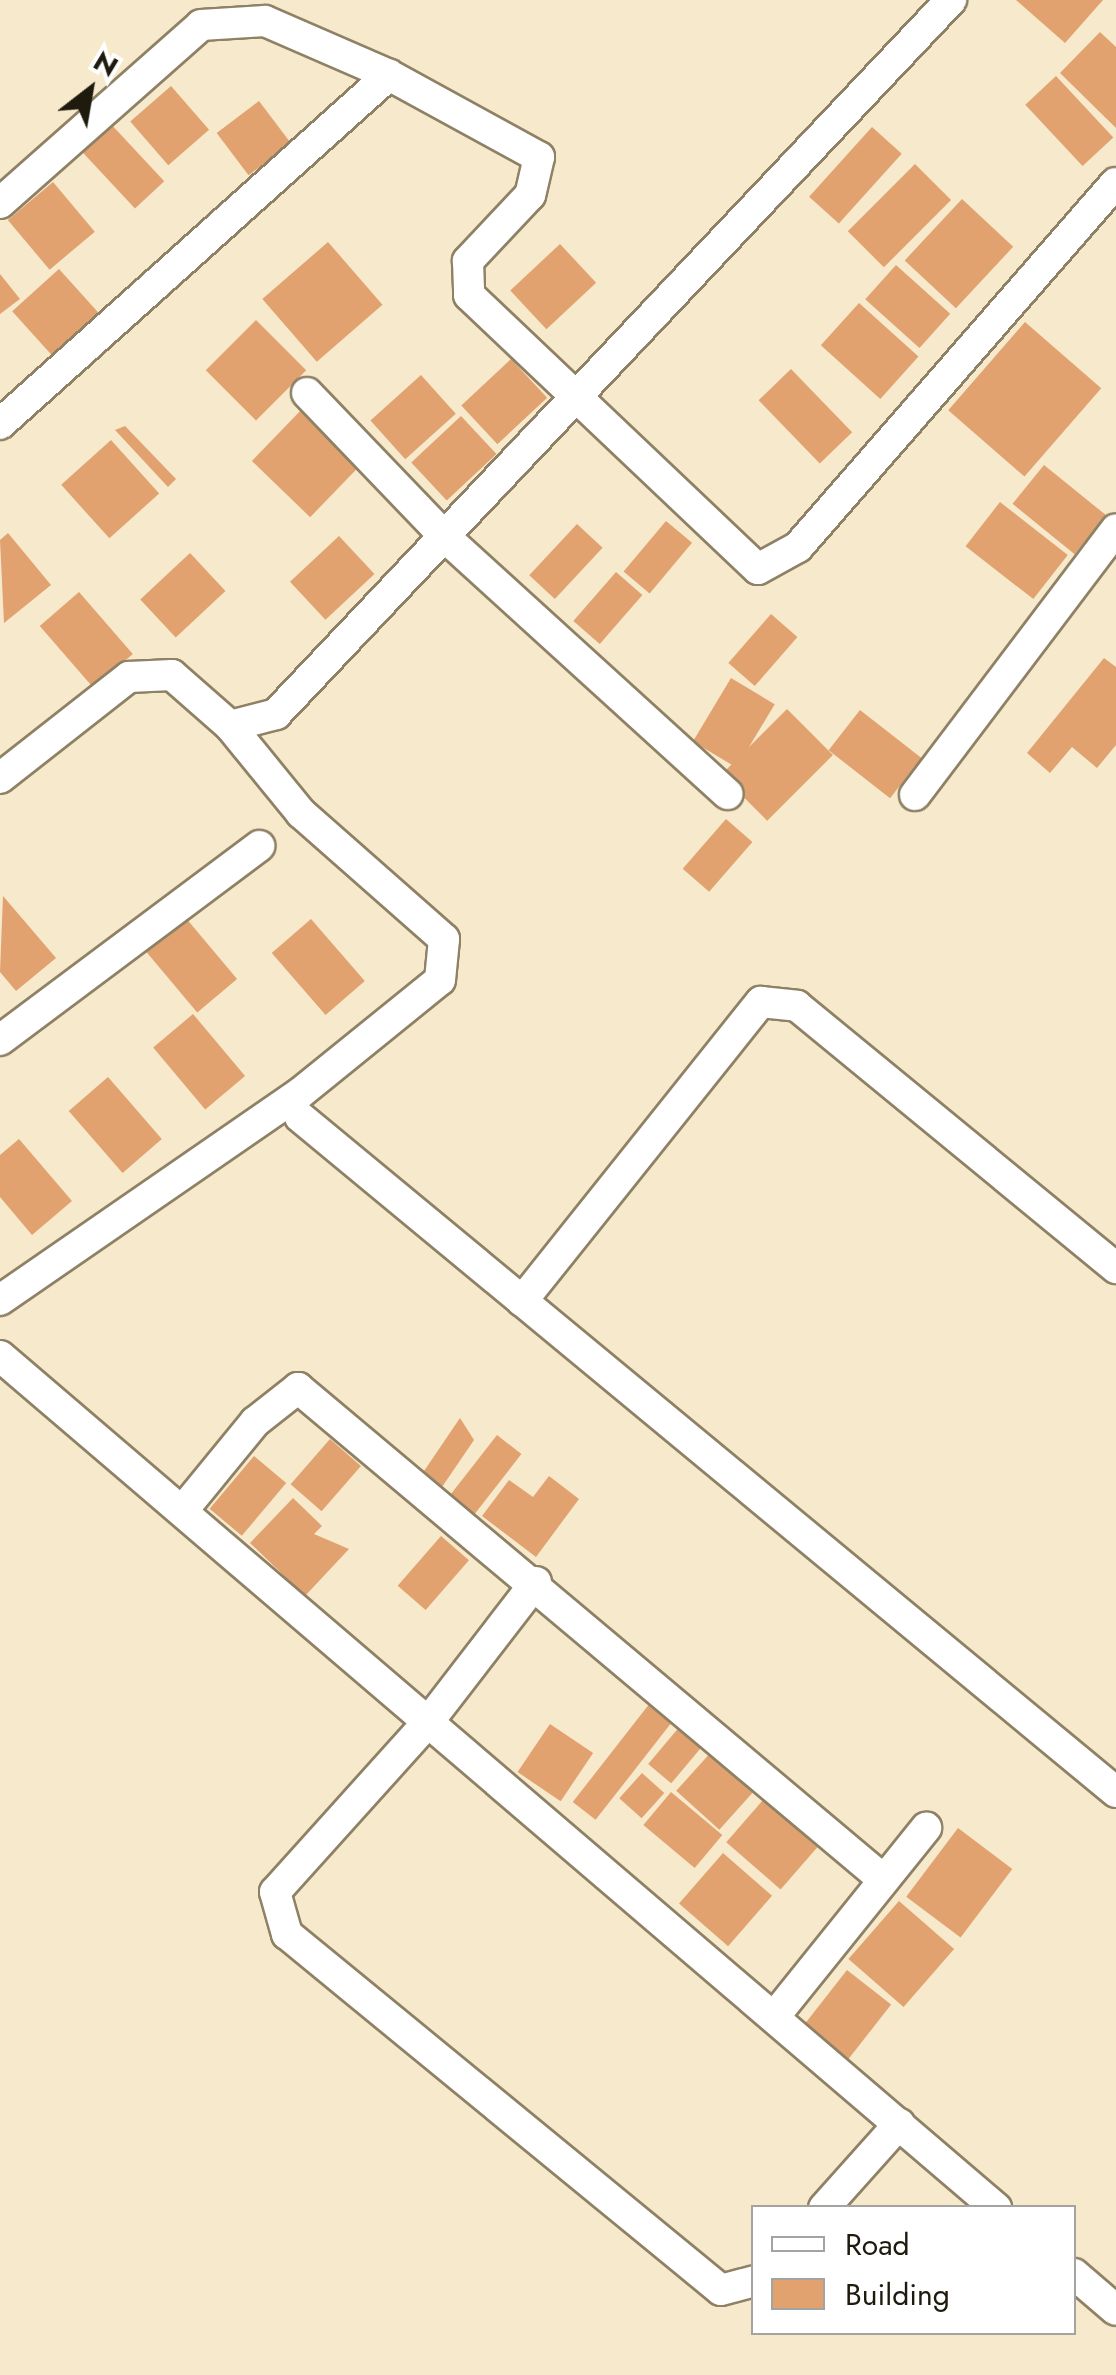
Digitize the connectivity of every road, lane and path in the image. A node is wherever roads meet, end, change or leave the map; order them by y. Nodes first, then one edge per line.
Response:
1 (186, 0) edge
2 (952, 0) edge
3 (210, 24) junction
4 (389, 75) junction
5 (1116, 183) edge
6 (0, 203) edge
7 (307, 393) dead end
8 (576, 399) junction
9 (0, 424) edge
10 (1116, 529) edge
11 (445, 537) junction
12 (230, 726) junction
13 (0, 778) edge
14 (727, 794) dead end
15 (915, 795) dead end
16 (259, 846) dead end
17 (0, 1040) edge
18 (300, 1117) dead end
19 (1116, 1268) edge
20 (0, 1300) edge
21 (522, 1301) junction
22 (0, 1356) edge
23 (184, 1510) junction
24 (536, 1582) junction
25 (430, 1721) junction
26 (1116, 1792) edge
27 (926, 1828) dead end
28 (884, 1880) junction
29 (774, 2017) junction
30 (898, 2124) junction
31 (827, 2205) edge
32 (992, 2205) edge
33 (1076, 2276) edge
34 (751, 2282) edge
35 (1116, 2310) edge

1 - 3 street
2 - 8 street
3 - 4 street
3 - 6 street
4 - 8 street
4 - 9 street
5 - 8 street
7 - 11 street
8 - 11 street
10 - 15 street
11 - 12 street
11 - 14 street
12 - 13 street
12 - 20 street
16 - 17 street
18 - 21 street
19 - 21 street
21 - 26 street
22 - 23 street
23 - 24 street
23 - 25 street
24 - 25 street
24 - 28 street
25 - 29 street
25 - 34 street
27 - 28 street
28 - 29 street
29 - 30 street
30 - 31 street
30 - 32 street
33 - 35 street

